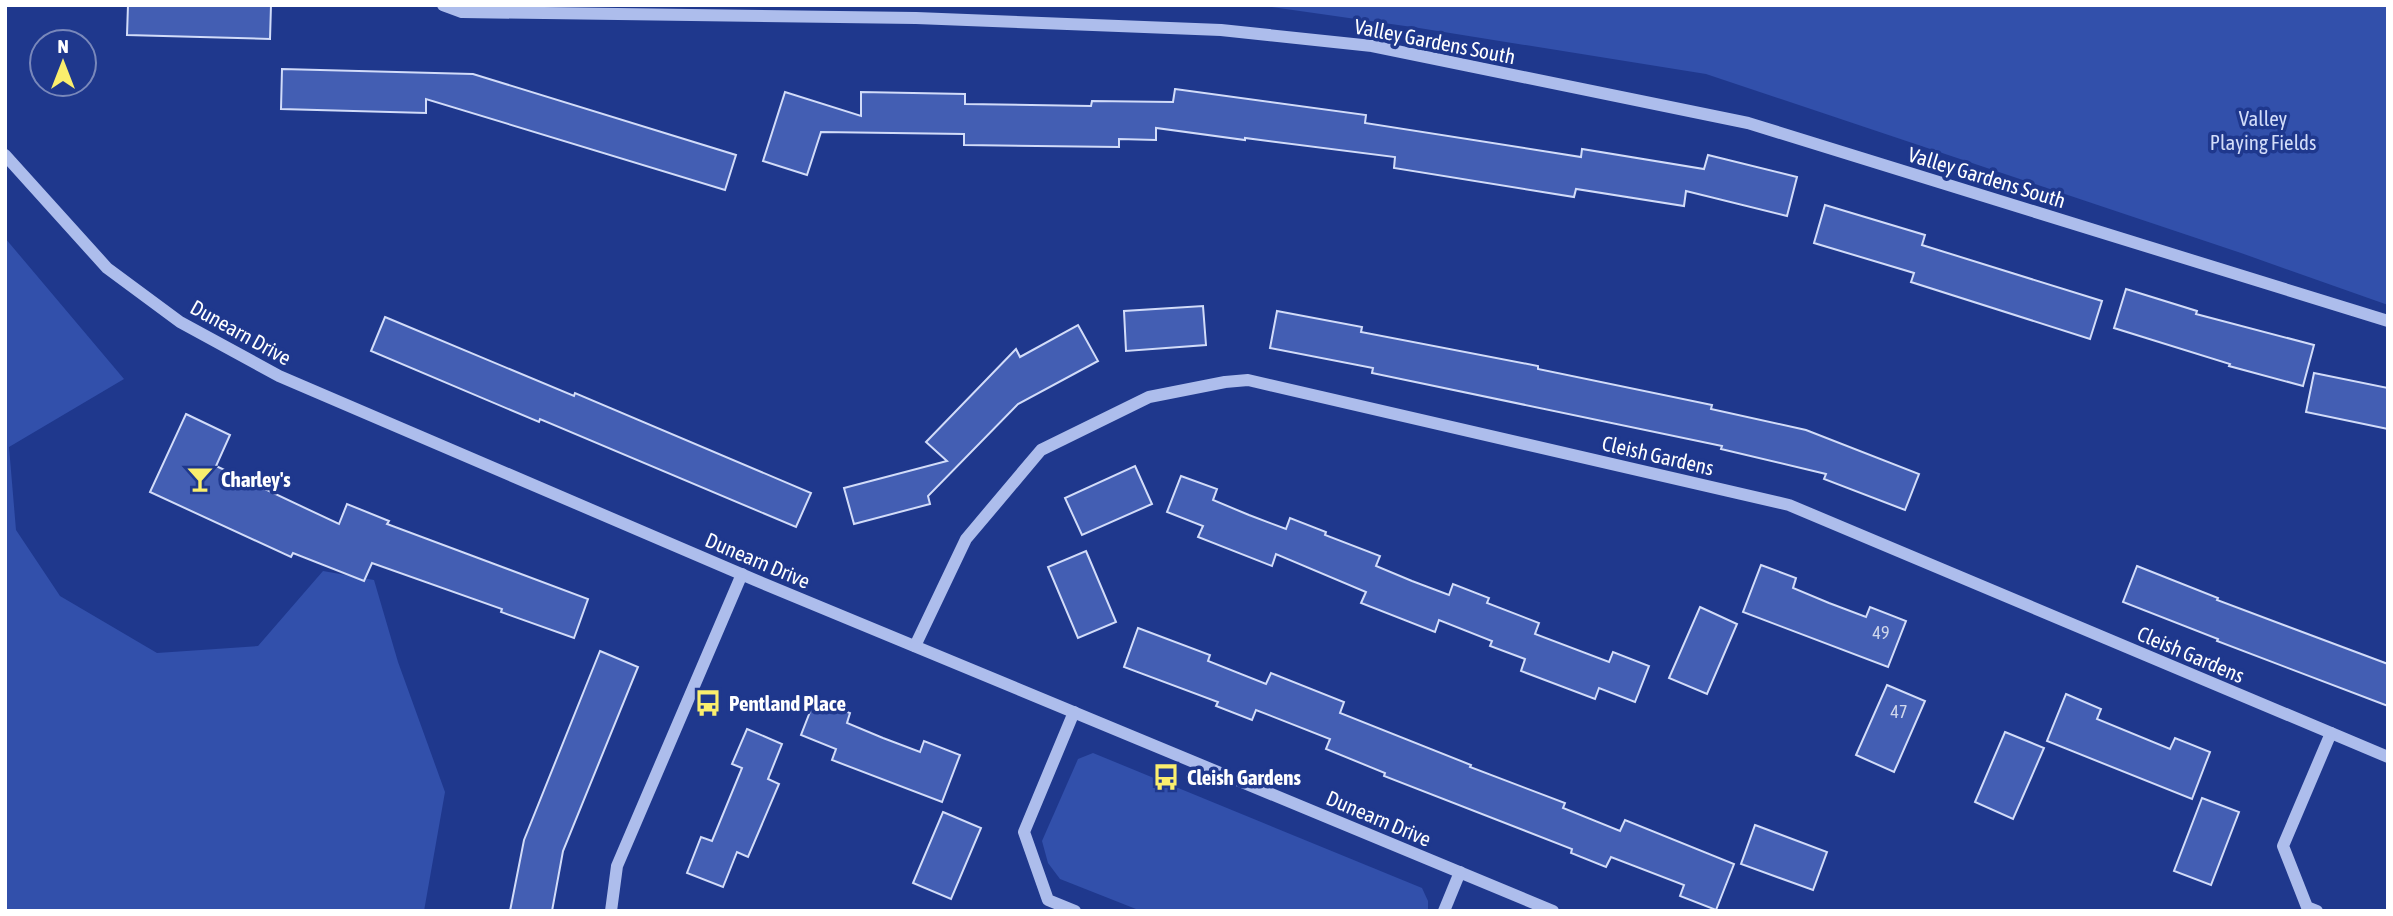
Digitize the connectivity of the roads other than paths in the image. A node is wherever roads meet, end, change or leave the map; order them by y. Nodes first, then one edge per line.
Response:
1 (443, 5) edge
2 (916, 12) edge
3 (5, 155) edge
4 (2388, 321) edge
5 (742, 574) junction
6 (915, 646) junction
7 (1074, 712) junction
8 (2331, 733) junction
9 (2388, 757) edge
10 (1460, 872) junction
11 (611, 911) edge
12 (1075, 911) edge
13 (1444, 911) edge
14 (1553, 911) edge
15 (2317, 911) edge

1 - 2 street, Valley Gardens South
2 - 4 street, Valley Gardens South
3 - 5 street, Dunearn Drive
5 - 6 street, Dunearn Drive
5 - 11 street
6 - 7 street, Dunearn Drive
6 - 8 street, Cleish Gardens
7 - 10 street, Dunearn Drive
7 - 12 street
8 - 9 street, Cleish Gardens
8 - 15 street
10 - 13 street
10 - 14 street, Dunearn Drive

